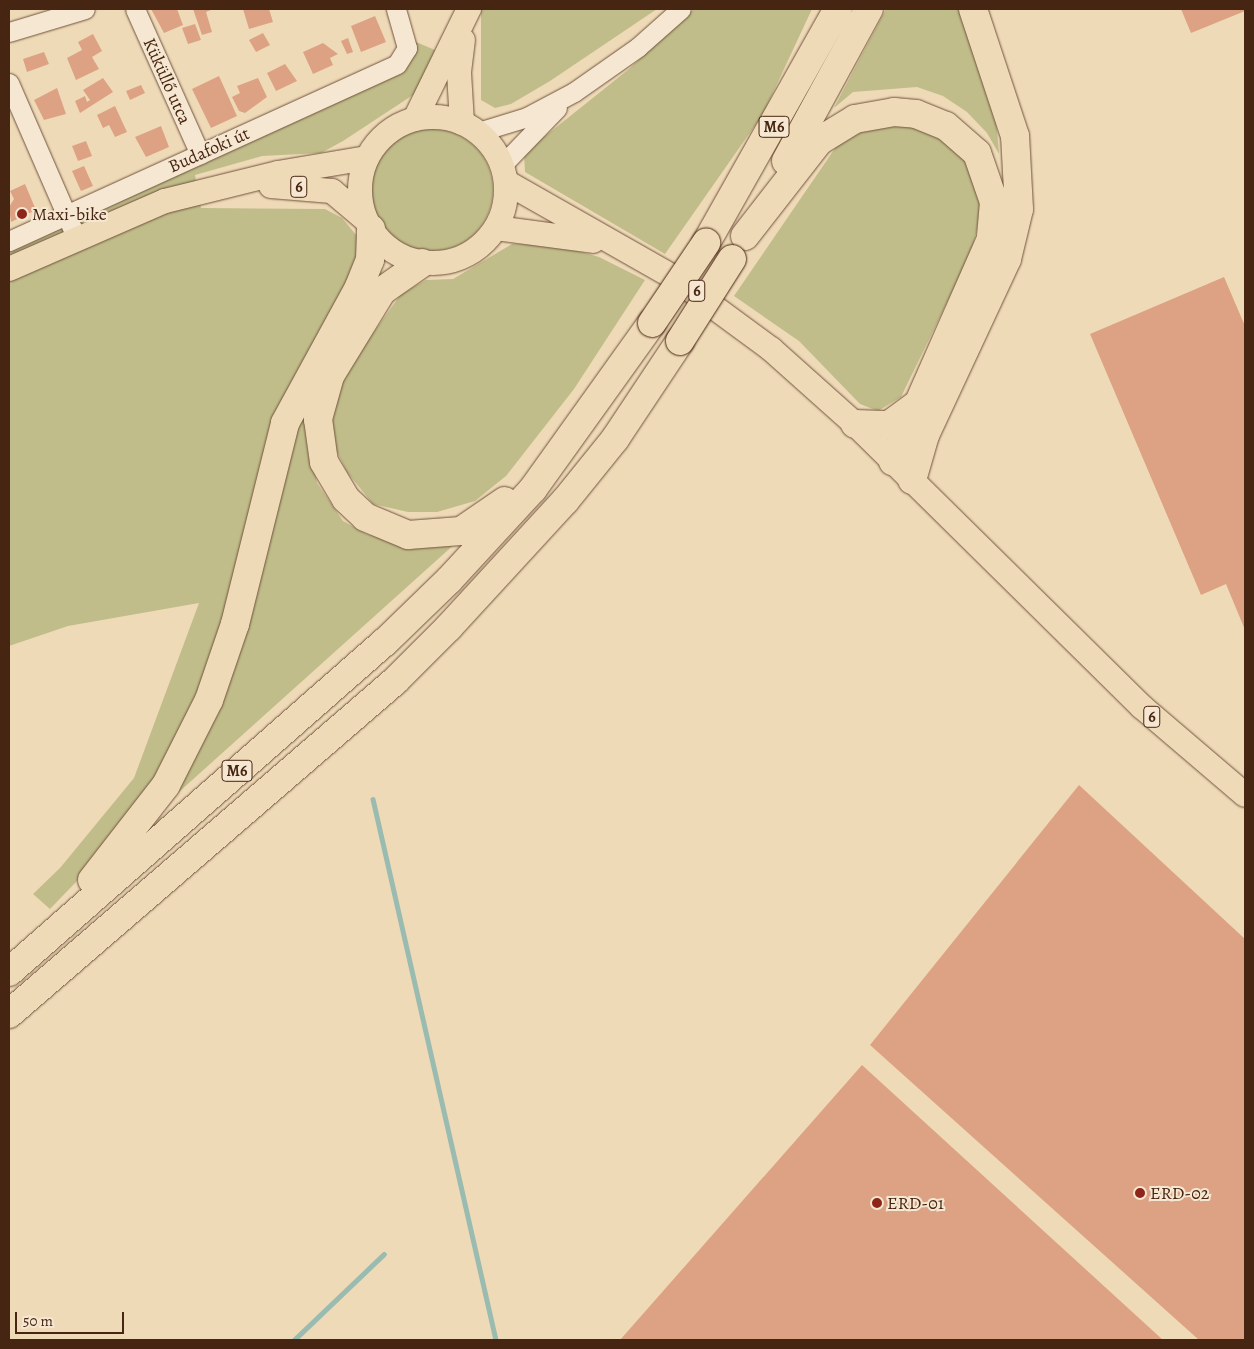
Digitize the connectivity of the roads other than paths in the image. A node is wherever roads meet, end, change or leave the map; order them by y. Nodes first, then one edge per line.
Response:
1 (85, 9) edge
2 (135, 9) edge
3 (396, 9) edge
4 (681, 9) edge
5 (838, 9) edge
6 (869, 9) edge
7 (973, 9) edge
8 (467, 13) edge
9 (9, 32) edge
10 (9, 83) edge
11 (574, 92) junction
12 (415, 119) junction
13 (470, 127) junction
14 (200, 154) junction
15 (367, 158) junction
16 (504, 173) junction
17 (222, 188) junction
18 (65, 214) junction
19 (368, 224) junction
20 (496, 228) junction
21 (76, 237) junction
22 (10, 241) edge
23 (615, 245) junction
24 (738, 248) junction
25 (422, 263) junction
26 (15, 266) edge
27 (914, 406) junction
28 (583, 421) junction
29 (855, 424) junction
30 (925, 436) junction
31 (893, 461) junction
32 (912, 480) junction
33 (1245, 795) edge
34 (15, 965) edge
35 (9, 1014) edge

1 - 9 street
2 - 14 street, Küküllő utca
3 - 14 street, Budafoki út
4 - 11 street
5 - 28 highway, M6, bridge
6 - 24 highway, M6
7 - 30 highway
8 - 12 main road
8 - 13 main road
10 - 18 street
11 - 13 street
11 - 16 street
12 - 13 main road
12 - 15 main road
13 - 16 main road, 6
14 - 18 street, Budafoki út
15 - 17 main road, Budafoki út / 6
15 - 19 main road
16 - 20 main road
16 - 23 main road, 6
17 - 19 main road, Budafoki út / 6
17 - 21 main road, Budafoki út / 6
18 - 21 street
18 - 22 street, Budafoki út
19 - 25 main road, 6
19 - 34 highway
20 - 23 main road, 6
20 - 25 main road, 6
21 - 26 main road, Budafoki út / 6
22 - 26 street
23 - 29 main road, 6
24 - 27 highway
24 - 35 highway, M6, bridge
25 - 28 highway
27 - 29 highway
27 - 31 highway
28 - 34 highway, M6
29 - 31 main road, 6
30 - 31 highway
30 - 32 highway
31 - 32 main road, 6
32 - 33 main road, 6

